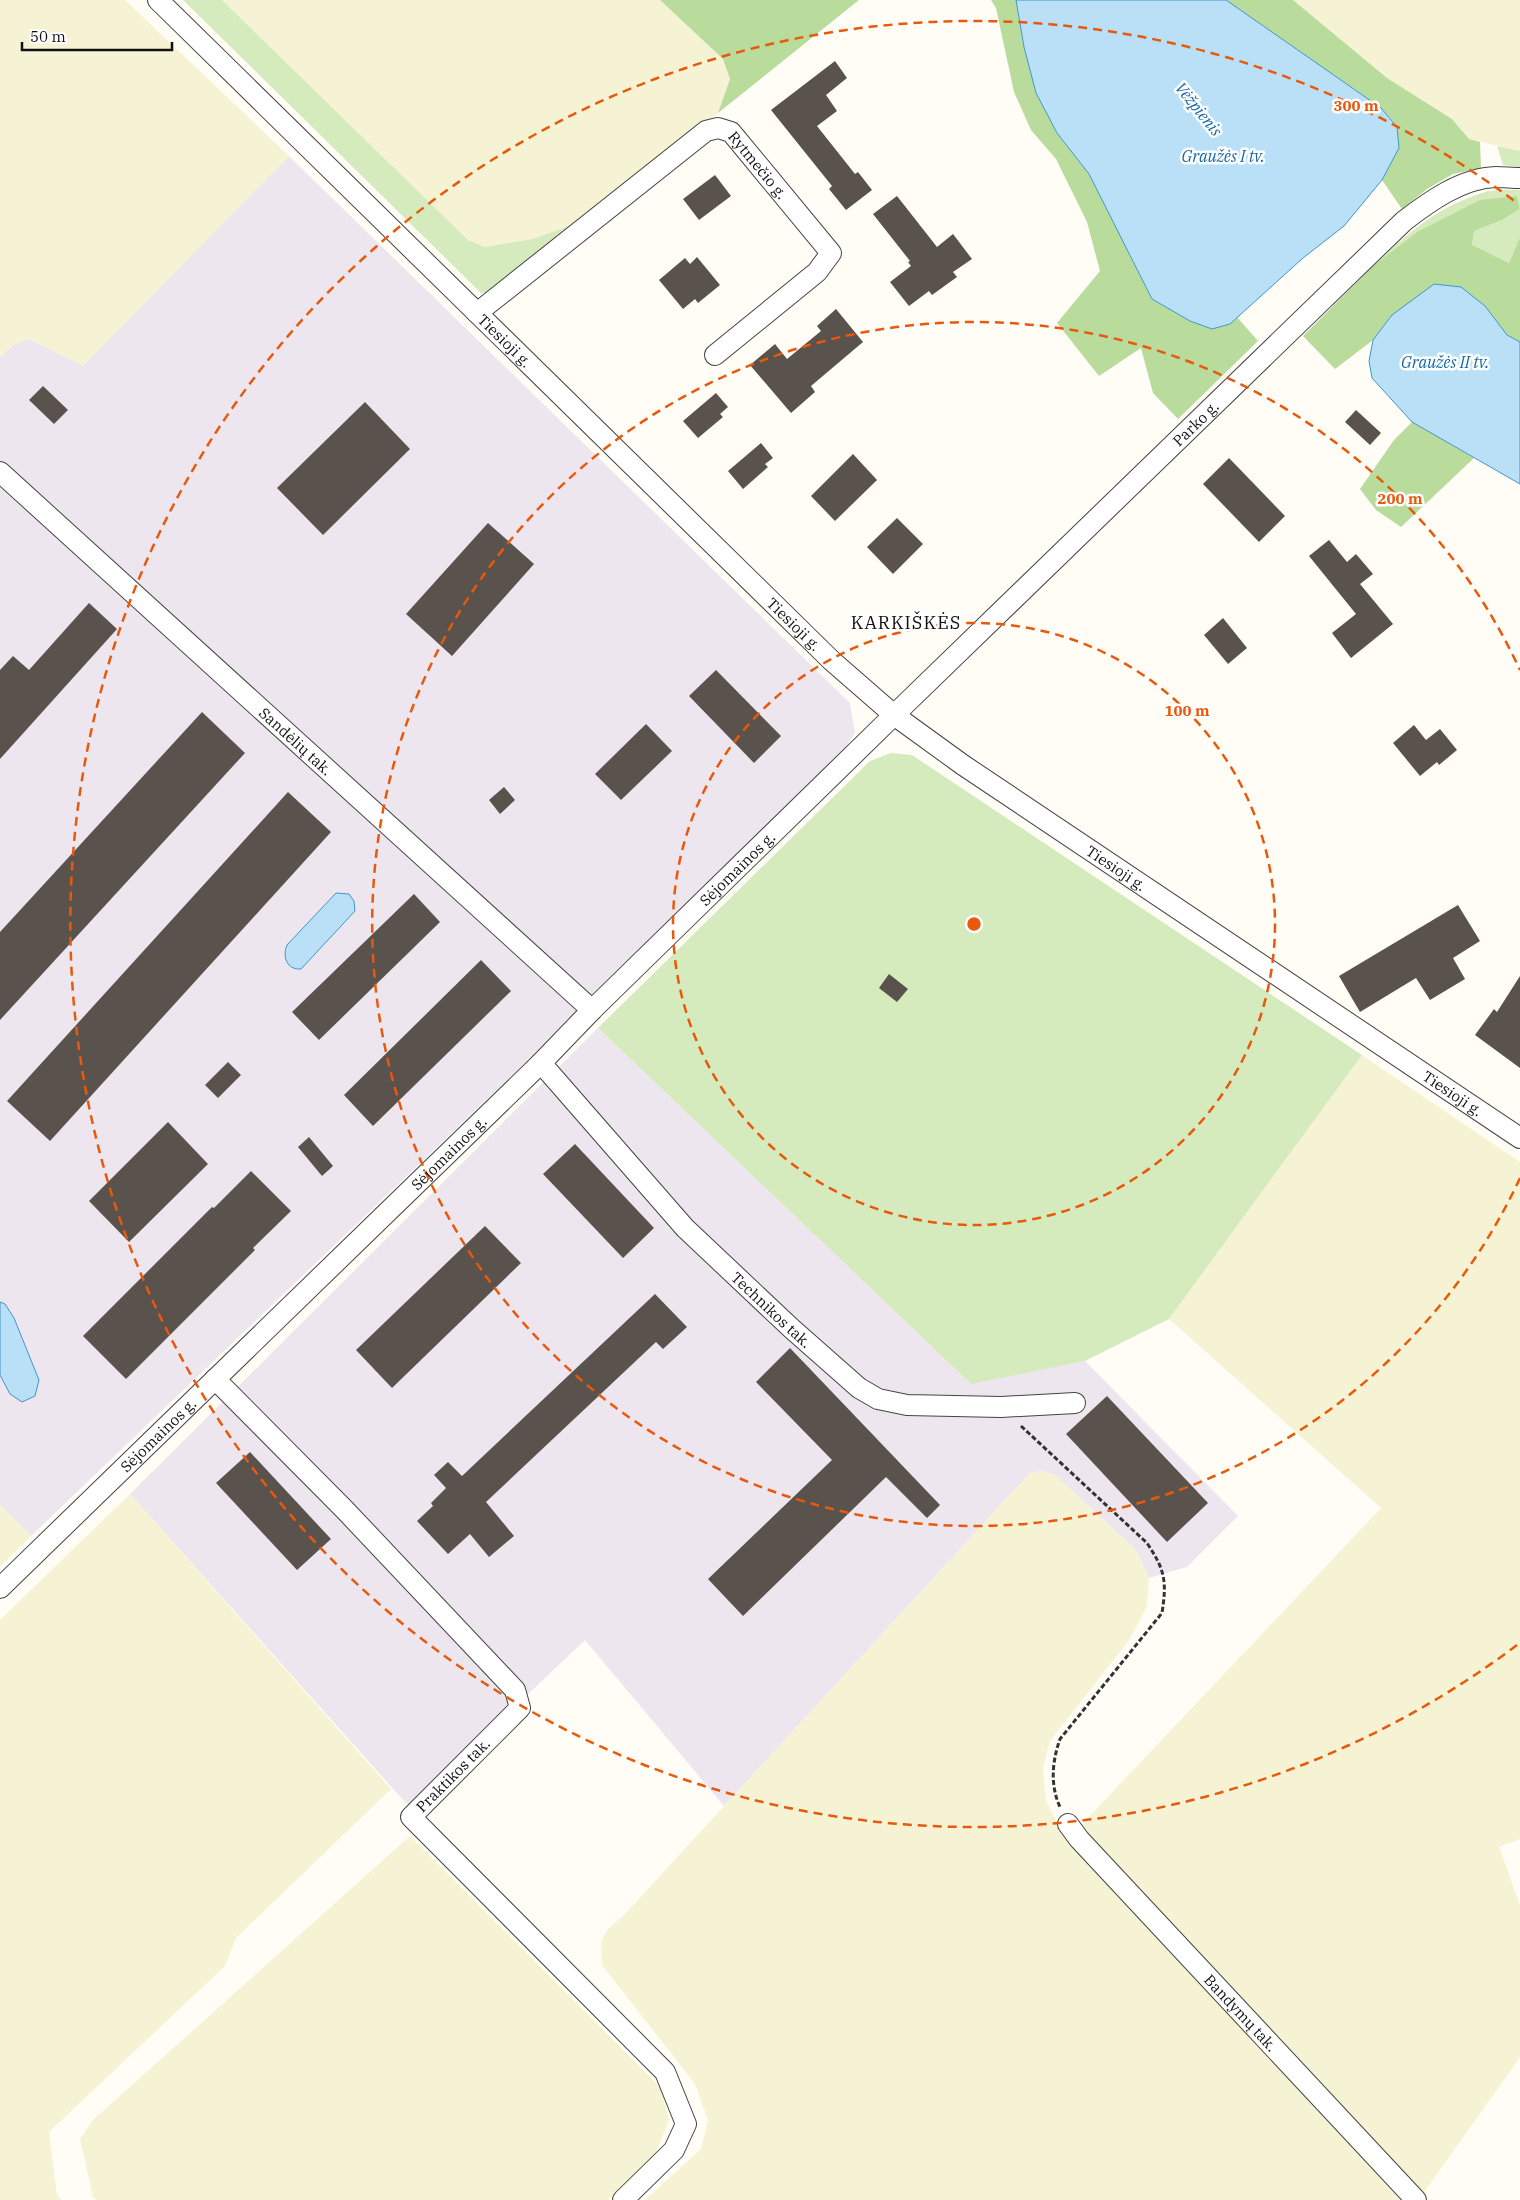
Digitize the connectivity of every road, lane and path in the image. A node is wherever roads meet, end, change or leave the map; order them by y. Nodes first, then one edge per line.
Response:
1 (158, 0) edge
2 (1520, 178) edge
3 (478, 313) junction
4 (715, 355) dead end
5 (0, 472) edge
6 (894, 715) junction
7 (592, 1010) junction
8 (541, 1063) junction
9 (1520, 1138) edge
10 (215, 1379) junction
11 (1075, 1403) dead end
12 (1001, 1407) junction
13 (0, 1588) edge
14 (1068, 1824) joint
15 (623, 2200) edge
16 (1416, 2200) edge

1 - 3 street, Tiesioji g.
2 - 6 street, Parko g.
3 - 4 street, Rytmečio g.
3 - 6 street, Tiesioji g.
5 - 7 street, Sandėlių tak.
6 - 7 street, Sėjomainos g.
6 - 9 street, Tiesioji g.
7 - 8 street, Sėjomainos g.
8 - 10 street, Sėjomainos g.
8 - 12 street, Technikos tak.
10 - 13 street, Sėjomainos g.
10 - 15 street, Praktikos tak.
11 - 12 street, Technikos tak.
12 - 14 path
14 - 16 street, Bandymų tak.

